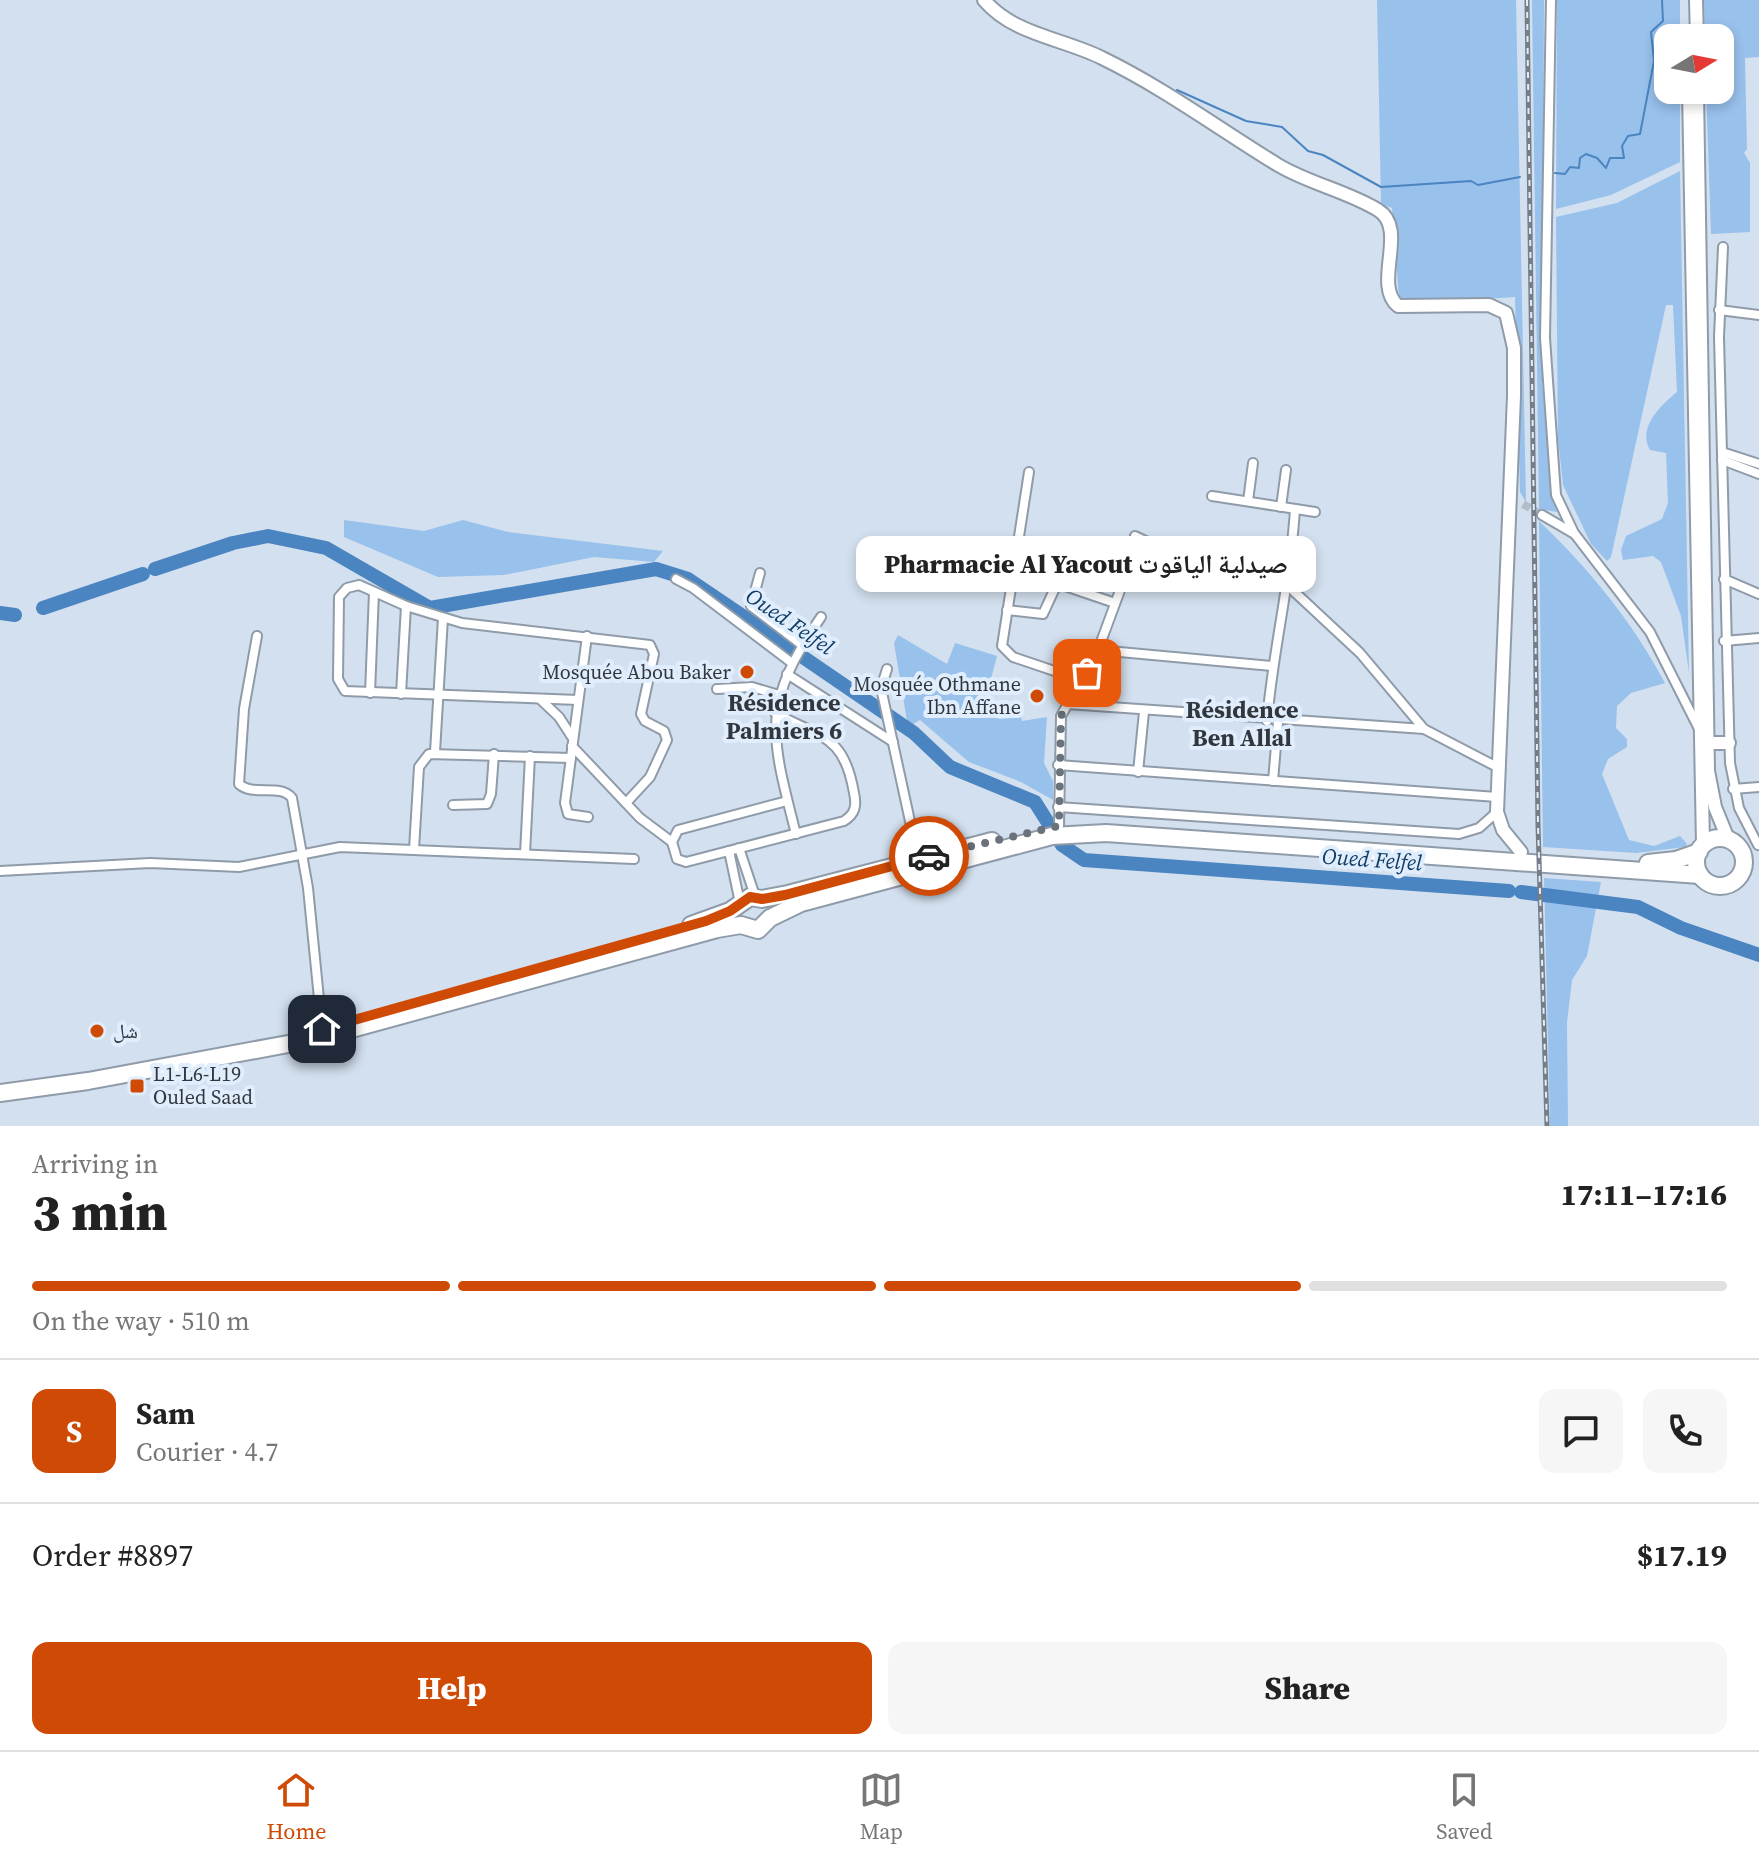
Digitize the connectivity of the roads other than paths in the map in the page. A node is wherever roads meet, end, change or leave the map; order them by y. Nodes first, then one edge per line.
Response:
1 (984, 0) edge
2 (1551, 0) edge
3 (1688, 0) edge
4 (1696, 0) edge
5 (1689, 24) edge
6 (1697, 24) edge
7 (1689, 104) edge
8 (1697, 104) edge
9 (1723, 247) dead end
10 (1719, 310) junction
11 (1759, 315) edge
12 (1722, 456) junction
13 (1253, 463) dead end
14 (1759, 464) edge
15 (1286, 470) dead end
16 (1029, 472) dead end
17 (1759, 474) edge
18 (1212, 496) dead end
19 (1248, 501) junction
20 (1281, 507) junction
21 (1295, 509) junction
22 (1315, 512) dead end
23 (1542, 515) tunnel mouth
24 (1574, 533) junction
25 (760, 573) dead end
26 (676, 579) dead end
27 (1724, 579) junction
28 (1286, 584) junction
29 (374, 592) junction
30 (1759, 594) edge
31 (1115, 603) junction
32 (406, 606) junction
33 (1007, 610) junction
34 (821, 617) dead end
35 (443, 618) junction
36 (257, 636) dead end
37 (587, 636) junction
38 (1759, 638) edge
39 (1724, 641) junction
40 (800, 648) junction
41 (1098, 650) junction
42 (793, 661) junction
43 (1272, 666) junction
44 (887, 669) dead end
45 (787, 674) junction
46 (1084, 681) junction
47 (717, 689) dead end
48 (370, 693) junction
49 (401, 694) junction
50 (438, 695) junction
51 (779, 695) junction
52 (540, 699) junction
53 (578, 700) junction
54 (1067, 704) junction
55 (1144, 712) junction
56 (775, 713) junction
57 (1267, 721) junction
58 (1278, 722) junction
59 (1424, 729) junction
60 (1699, 729) junction
61 (892, 738) junction
62 (573, 742) junction
63 (1708, 743) junction
64 (1729, 743) junction
65 (435, 752) junction
66 (494, 754) junction
67 (530, 756) junction
68 (571, 758) junction
69 (1058, 765) junction
70 (1499, 768) junction
71 (1138, 772) junction
72 (1273, 781) junction
73 (1759, 787) edge
74 (1733, 789) junction
75 (1497, 797) junction
76 (787, 801) junction
77 (626, 803) junction
78 (453, 805) dead end
79 (1058, 807) junction
80 (1497, 812) junction
81 (588, 817) dead end
82 (1054, 830) junction
83 (796, 834) junction
84 (1732, 841) junction
85 (672, 842) junction
86 (1758, 845) edge
87 (1701, 848) junction
88 (414, 849) junction
89 (734, 850) junction
90 (1521, 852) junction
91 (303, 853) junction
92 (525, 854) junction
93 (918, 858) junction
94 (634, 859) dead end
95 (1759, 866) edge
96 (0, 871) edge
97 (1741, 874) junction
98 (1700, 875) junction
99 (749, 901) junction
100 (770, 918) junction
101 (741, 925) junction
102 (322, 1029) junction
103 (0, 1083) edge
104 (0, 1093) edge

1 - 70 main road
2 - 24 street
3 - 5 main road
4 - 6 main road
7 - 60 main road
8 - 63 main road
9 - 10 street
10 - 11 street
10 - 12 street
12 - 14 street
12 - 17 street
12 - 27 street
13 - 19 street
15 - 20 street
16 - 33 street
18 - 19 street
19 - 20 street
20 - 21 street
21 - 22 street
21 - 28 street
23 - 24 street
24 - 60 street
25 - 40 street
26 - 42 street
27 - 30 street
27 - 39 street
28 - 31 street
28 - 43 street
28 - 59 street
29 - 32 street
29 - 48 street
29 - 48 street
31 - 33 street
31 - 41 street
32 - 35 street
32 - 49 street
33 - 46 street
34 - 40 street
35 - 37 street
35 - 50 street
36 - 91 street
37 - 53 street
37 - 77 street
38 - 39 street
39 - 64 street
40 - 42 street
41 - 43 street
41 - 46 street
42 - 45 street
43 - 57 street
44 - 61 street
45 - 51 street
45 - 61 street
46 - 54 street
47 - 51 street
48 - 49 street
49 - 50 street
50 - 52 street
50 - 65 street
51 - 56 street
52 - 53 street
52 - 62 street
53 - 62 street
54 - 55 street
54 - 69 street
55 - 57 street
55 - 71 street
56 - 76 street
56 - 83 street
57 - 58 street
58 - 59 street
58 - 72 street
59 - 70 street
60 - 87 main road
61 - 93 street
62 - 68 street
62 - 77 street
63 - 64 main road
63 - 84 main road
64 - 74 street
65 - 66 street
65 - 88 street
66 - 67 street
66 - 78 street
67 - 68 street
67 - 92 street
68 - 81 street
69 - 71 street
69 - 79 street
70 - 75 main road
71 - 72 street
72 - 75 street
73 - 74 street
74 - 86 street
75 - 80 main road
76 - 83 street
76 - 85 street
77 - 85 street
79 - 80 street
79 - 82 street
80 - 90 main road
82 - 90 highway
82 - 93 highway
82 - 98 highway
82 - 100 highway
83 - 89 street
84 - 86 highway
84 - 87 highway
84 - 97 highway
85 - 89 street
87 - 90 highway
87 - 98 highway
88 - 91 street
88 - 92 street
89 - 99 street
89 - 99 street
91 - 96 street
91 - 102 street
92 - 94 street
93 - 99 highway
95 - 97 highway
97 - 98 highway
99 - 100 highway
99 - 101 highway
99 - 102 highway
100 - 101 highway
101 - 104 highway
102 - 103 highway

